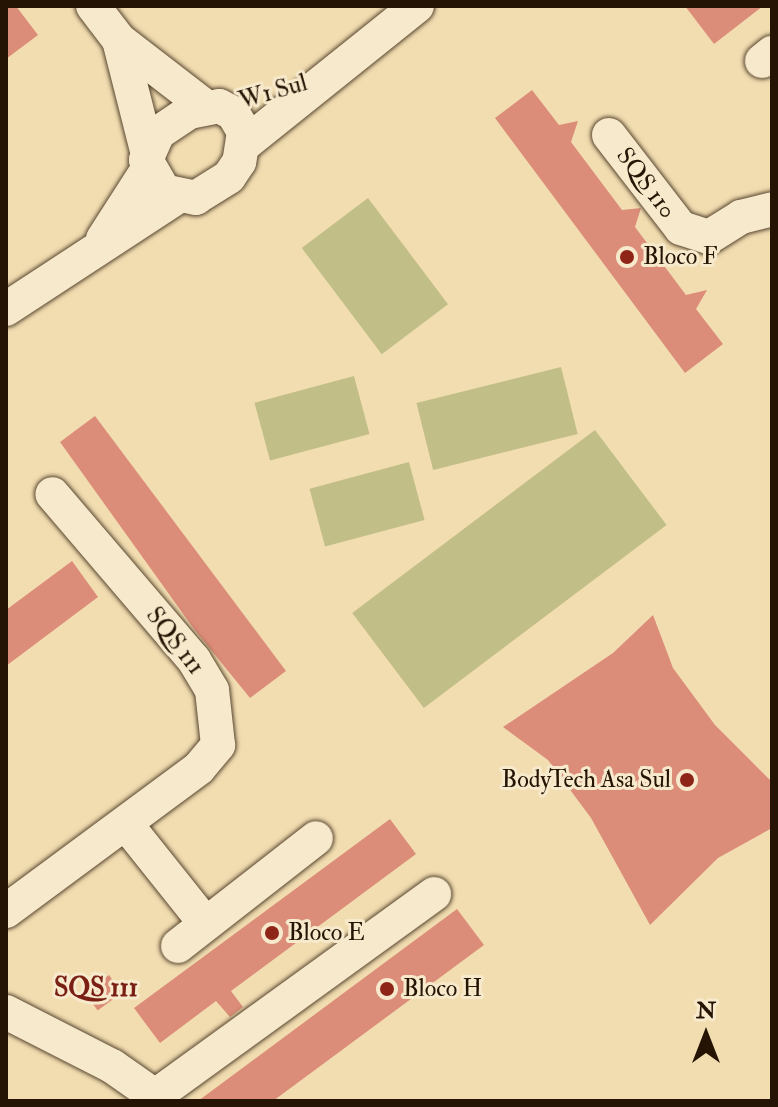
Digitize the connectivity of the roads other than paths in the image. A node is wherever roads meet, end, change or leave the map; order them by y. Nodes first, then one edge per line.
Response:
1 (93, 6) edge
2 (417, 6) edge
3 (119, 40) junction
4 (326, 76) junction
5 (212, 107) junction
6 (609, 135) dead end
7 (246, 143) junction
8 (147, 160) junction
9 (177, 197) junction
10 (772, 209) edge
11 (101, 243) junction
12 (6, 309) edge
13 (52, 494) dead end
14 (126, 824) junction
15 (316, 838) dead end
16 (434, 894) dead end
17 (6, 911) edge
18 (205, 923) junction
19 (178, 946) dead end
20 (6, 1012) edge
21 (160, 1097) edge

1 - 3 street
2 - 4 street, W1 Sul
3 - 5 street
3 - 8 street
4 - 5 street, W1 Sul
4 - 7 street, W1 Sul
5 - 7 street
5 - 8 street
6 - 10 street, SQS 110
7 - 9 street
8 - 9 street
8 - 11 street
9 - 11 street
11 - 12 street
13 - 14 street, SQS 111
14 - 17 street, SQS 111
14 - 18 street
15 - 18 street
16 - 21 street
18 - 19 street
20 - 21 street

